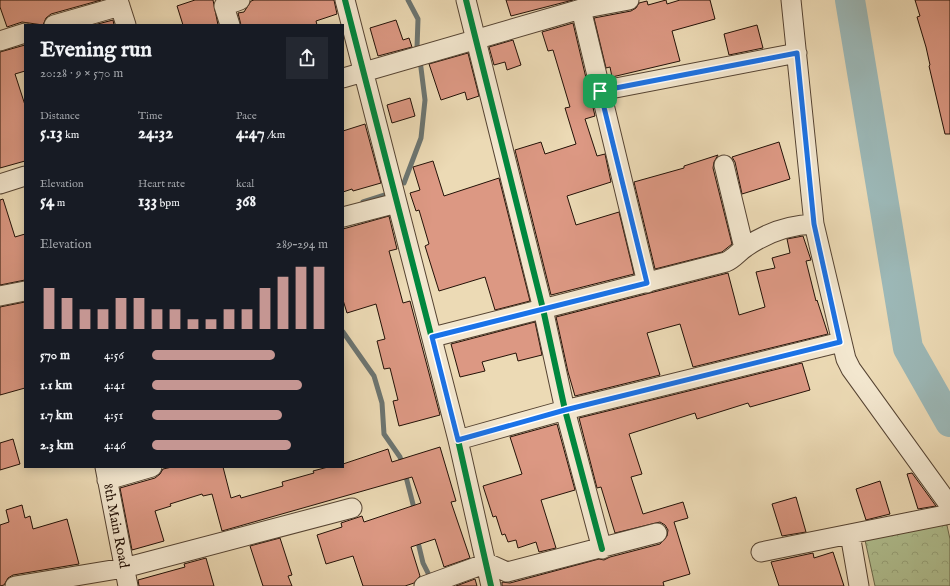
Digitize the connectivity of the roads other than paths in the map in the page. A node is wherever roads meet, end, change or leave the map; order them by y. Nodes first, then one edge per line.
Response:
1 (345, 0) edge
2 (466, 0) edge
3 (629, 0) edge
4 (791, 0) edge
5 (229, 2) edge
6 (119, 3) edge
7 (581, 8) junction
8 (57, 24) edge
9 (126, 24) edge
10 (230, 24) edge
11 (24, 33) edge
12 (476, 39) junction
13 (0, 41) edge
14 (797, 53) junction
15 (364, 72) junction
16 (344, 78) edge
17 (600, 91) junction
18 (724, 165) dead end
19 (24, 176) edge
20 (0, 184) edge
21 (397, 203) junction
22 (344, 216) edge
23 (814, 224) junction
24 (744, 248) junction
25 (647, 283) junction
26 (24, 291) edge
27 (0, 296) edge
28 (544, 309) junction
29 (432, 337) junction
30 (840, 342) junction
31 (565, 410) junction
32 (458, 440) junction
33 (144, 468) edge
34 (106, 473) edge
35 (950, 506) edge
36 (352, 508) dead end
37 (950, 514) edge
38 (657, 533) dead end
39 (850, 534) junction
40 (602, 549) junction
41 (761, 552) dead end
42 (487, 564) junction
43 (126, 577) edge
44 (15, 586) edge
45 (424, 586) edge
46 (491, 586) edge
47 (859, 586) edge

1 - 15 street
2 - 12 street
3 - 7 street
4 - 14 street
5 - 10 street
6 - 8 street
6 - 9 street
7 - 12 street
7 - 17 street
11 - 13 street
12 - 15 street
12 - 28 street
14 - 17 street
14 - 23 street
15 - 16 street
15 - 21 street
17 - 25 street
18 - 24 street
19 - 20 street
21 - 22 street
21 - 29 street
23 - 24 street
23 - 30 street
24 - 25 street
25 - 28 street
26 - 27 street
28 - 29 street
28 - 31 street
29 - 32 street
30 - 31 street
30 - 35 street
31 - 32 street
31 - 40 street
32 - 42 street
33 - 34 street
34 - 43 street, 8th Main Road
36 - 43 street
37 - 39 street
38 - 40 street
39 - 41 street
39 - 47 street
40 - 42 street
42 - 45 street
42 - 46 street
43 - 44 street

